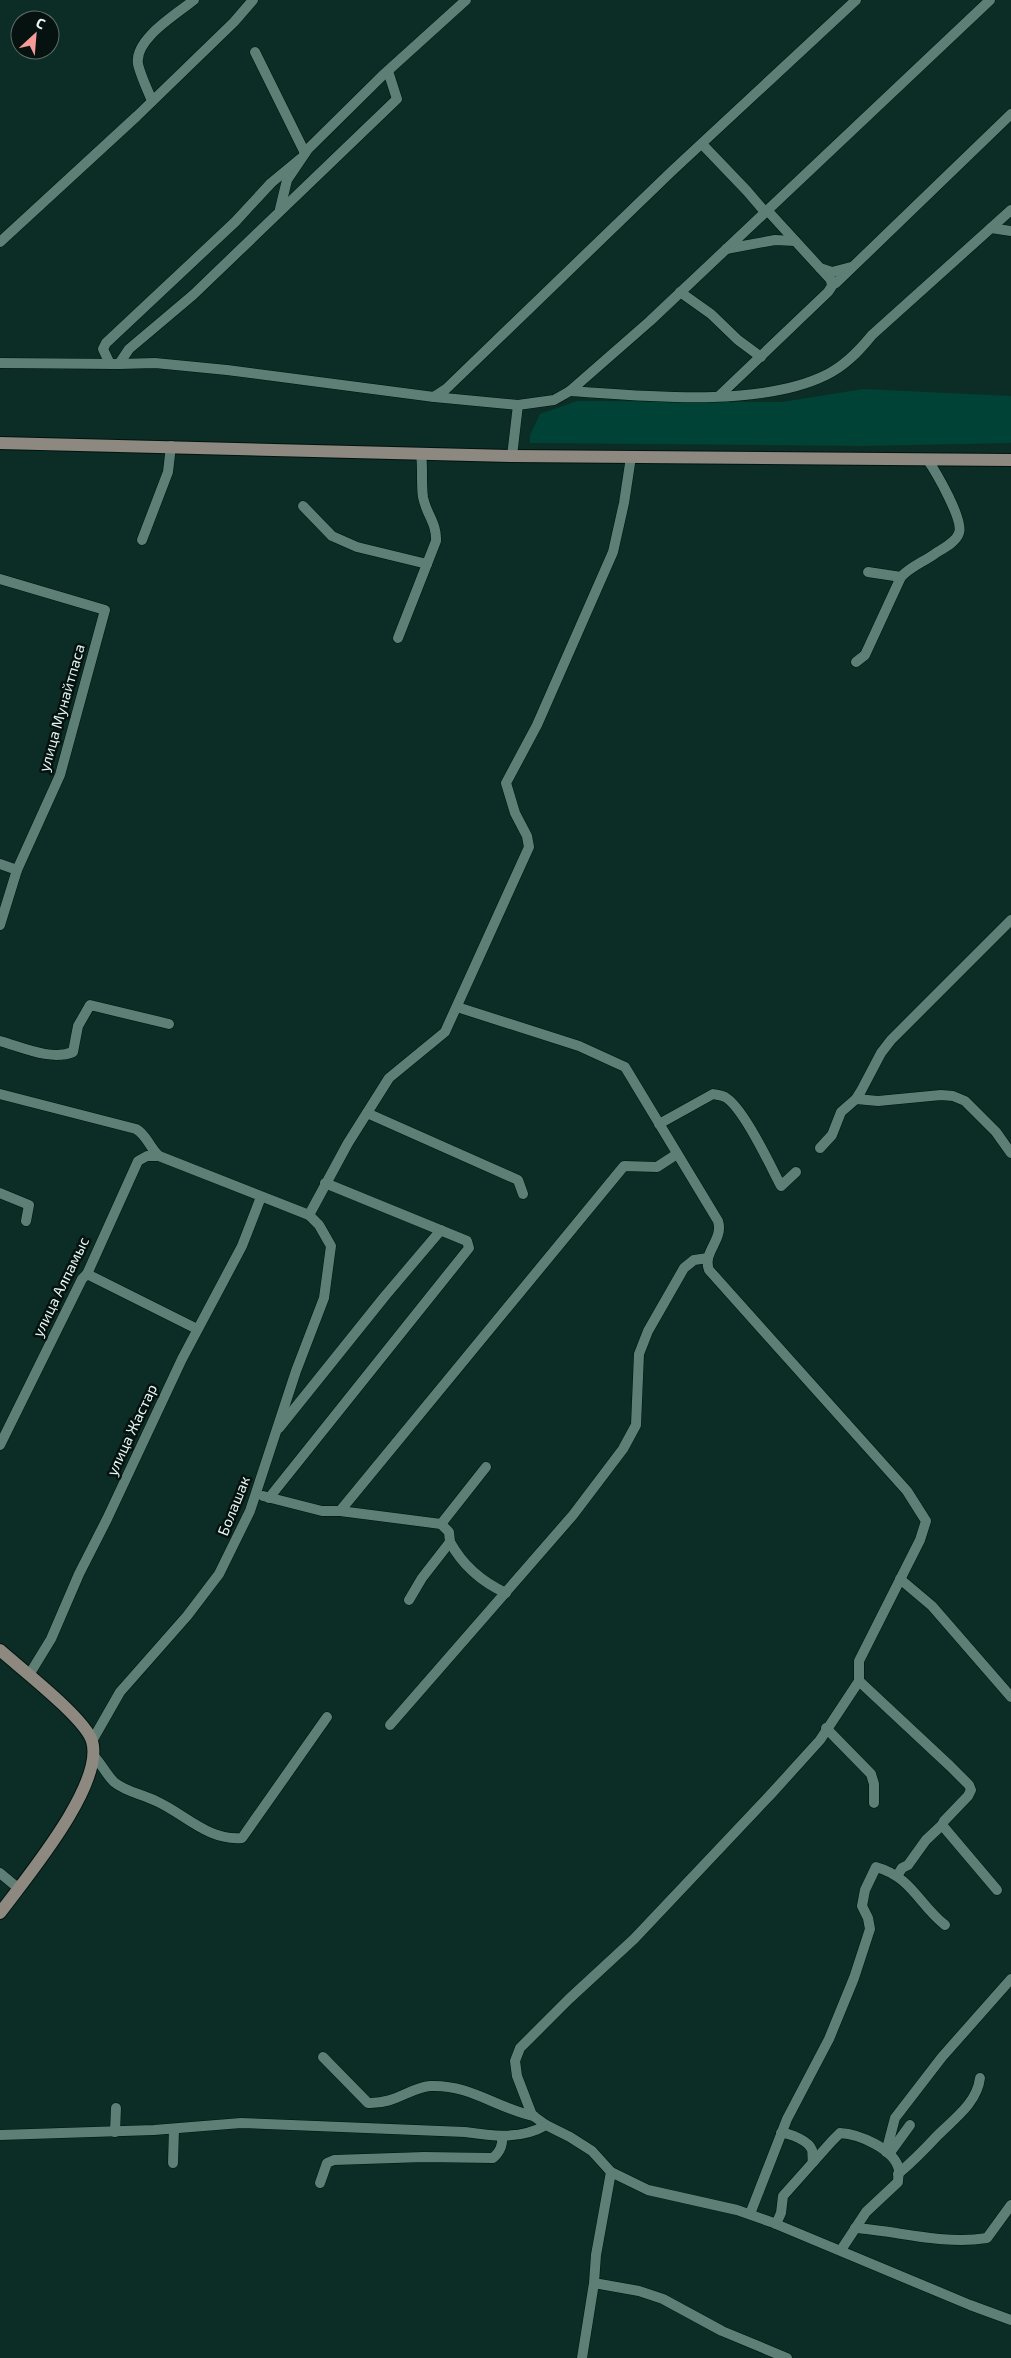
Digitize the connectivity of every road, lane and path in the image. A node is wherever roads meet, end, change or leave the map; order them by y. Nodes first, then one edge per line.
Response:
1 (194, 0) edge
2 (253, 0) edge
3 (466, 0) edge
4 (856, 0) edge
5 (990, 0) edge
6 (255, 52) dead end
7 (388, 71) junction
8 (152, 101) junction
9 (1011, 114) edge
10 (702, 144) junction
11 (302, 156) junction
12 (1011, 210) edge
13 (766, 211) junction
14 (279, 212) junction
15 (991, 228) junction
16 (1011, 231) edge
17 (795, 241) junction
18 (0, 242) edge
19 (725, 250) junction
20 (858, 262) junction
21 (820, 268) junction
22 (833, 283) junction
23 (680, 292) junction
24 (761, 357) junction
25 (0, 363) edge
26 (114, 364) junction
27 (570, 391) junction
28 (434, 397) junction
29 (718, 397) junction
30 (518, 405) junction
31 (0, 443) edge
32 (170, 446) junction
33 (421, 453) junction
34 (512, 456) junction
35 (631, 457) junction
36 (927, 459) junction
37 (1011, 460) edge
38 (303, 506) dead end
39 (142, 540) dead end
40 (426, 564) junction
41 (868, 572) dead end
42 (901, 577) junction
43 (0, 579) edge
44 (398, 638) dead end
45 (856, 662) dead end
46 (0, 864) edge
47 (17, 870) junction
48 (1011, 920) edge
49 (0, 925) edge
50 (457, 1007) junction
51 (169, 1024) dead end
52 (0, 1041) edge
53 (0, 1094) edge
54 (856, 1099) junction
55 (368, 1113) junction
56 (659, 1124) junction
57 (820, 1148) dead end
58 (1011, 1153) edge
59 (677, 1154) junction
60 (158, 1156) junction
61 (796, 1172) dead end
62 (325, 1183) junction
63 (0, 1193) edge
64 (524, 1194) dead end
65 (261, 1197) junction
66 (310, 1215) junction
67 (26, 1221) dead end
68 (441, 1230) junction
69 (708, 1258) junction
70 (87, 1274) junction
71 (197, 1329) junction
72 (276, 1432) junction
73 (0, 1445) edge
74 (486, 1467) dead end
75 (257, 1495) junction
76 (269, 1498) junction
77 (340, 1511) junction
78 (441, 1524) junction
79 (450, 1542) junction
80 (900, 1579) junction
81 (506, 1593) junction
82 (409, 1600) dead end
83 (0, 1650) edge
84 (29, 1675) junction
85 (859, 1681) junction
86 (1011, 1697) edge
87 (327, 1717) dead end
88 (390, 1725) dead end
89 (826, 1728) junction
90 (92, 1741) junction
91 (93, 1755) junction
92 (874, 1803) dead end
93 (942, 1826) junction
94 (0, 1873) edge
95 (897, 1876) junction
96 (18, 1888) junction
97 (997, 1890) dead end
98 (0, 1912) edge
99 (945, 1924) dead end
100 (1011, 1978) edge
101 (323, 2057) dead end
102 (980, 2078) dead end
103 (116, 2108) dead end
104 (534, 2116) junction
105 (546, 2125) junction
106 (910, 2125) dead end
107 (174, 2129) junction
108 (115, 2132) junction
109 (781, 2133) junction
110 (0, 2135) edge
111 (502, 2136) junction
112 (887, 2153) junction
113 (813, 2162) junction
114 (173, 2163) dead end
115 (611, 2172) junction
116 (898, 2174) junction
117 (320, 2183) dead end
118 (1011, 2205) edge
119 (750, 2214) junction
120 (776, 2224) junction
121 (855, 2228) junction
122 (841, 2250) junction
123 (594, 2283) junction
124 (1011, 2320) edge
125 (582, 2358) edge
126 (787, 2358) edge

1 - 8 street
2 - 8 street
3 - 7 street
4 - 10 street
5 - 13 street
6 - 11 street
7 - 11 street
7 - 14 street
8 - 18 street
9 - 20 street
10 - 13 street
10 - 28 street
11 - 14 street
11 - 26 street
12 - 15 street
13 - 17 street
13 - 19 street
14 - 26 street
15 - 16 street
15 - 29 street
17 - 19 street
17 - 21 street
19 - 23 street
20 - 21 street
20 - 22 street
21 - 22 street
22 - 24 street
23 - 24 street
23 - 27 street
24 - 29 street
25 - 26 street
26 - 28 street
27 - 29 street
27 - 30 street
28 - 30 street
30 - 34 street
31 - 32 main road
32 - 33 main road
32 - 39 street
33 - 34 main road
33 - 40 street
34 - 35 main road
35 - 36 main road
35 - 50 street
36 - 37 main road
36 - 42 street
38 - 40 street
40 - 44 street
41 - 42 street
42 - 45 street
43 - 47 street, улица Мунайтпаса
46 - 47 street
47 - 49 street, улица Мунайтпаса
48 - 54 street
50 - 55 street
50 - 56 street
51 - 52 street
53 - 60 street
54 - 57 street
54 - 58 street
55 - 62 street
55 - 64 street
56 - 59 street
56 - 61 street
59 - 69 street
59 - 77 street
60 - 65 street
60 - 70 street, улица Алпамыс
62 - 66 street
62 - 68 street
63 - 67 street
65 - 66 street
65 - 71 street, улица Жастар
66 - 72 street, Болашак
68 - 72 street
68 - 76 street
69 - 80 street
69 - 81 street
70 - 71 street
70 - 73 street, улица Алпамыс
71 - 84 street, улица Жастар
72 - 75 street, Болашак
74 - 78 street
75 - 76 street
75 - 90 street, Болашак
76 - 77 street
77 - 78 street
78 - 79 street
79 - 81 street
79 - 82 street
80 - 85 street
80 - 86 street
81 - 88 street
83 - 84 main road
84 - 90 main road
85 - 89 street
85 - 93 street
87 - 91 street
89 - 92 street
89 - 104 street
90 - 91 main road
91 - 96 main road
93 - 95 street
93 - 97 street
94 - 96 street
95 - 99 street
95 - 109 street
96 - 98 main road
100 - 112 street
101 - 104 street
102 - 116 street
103 - 108 street
104 - 105 street
105 - 111 street
105 - 115 street
106 - 112 street
107 - 108 street
107 - 111 street
107 - 114 street
108 - 110 street
109 - 113 street
109 - 119 street
111 - 117 street
112 - 113 street
112 - 116 street
113 - 120 street
115 - 119 street
115 - 123 street
116 - 121 street
118 - 121 street
119 - 120 street
120 - 122 street
121 - 122 street
122 - 124 street
123 - 125 street
123 - 126 street

